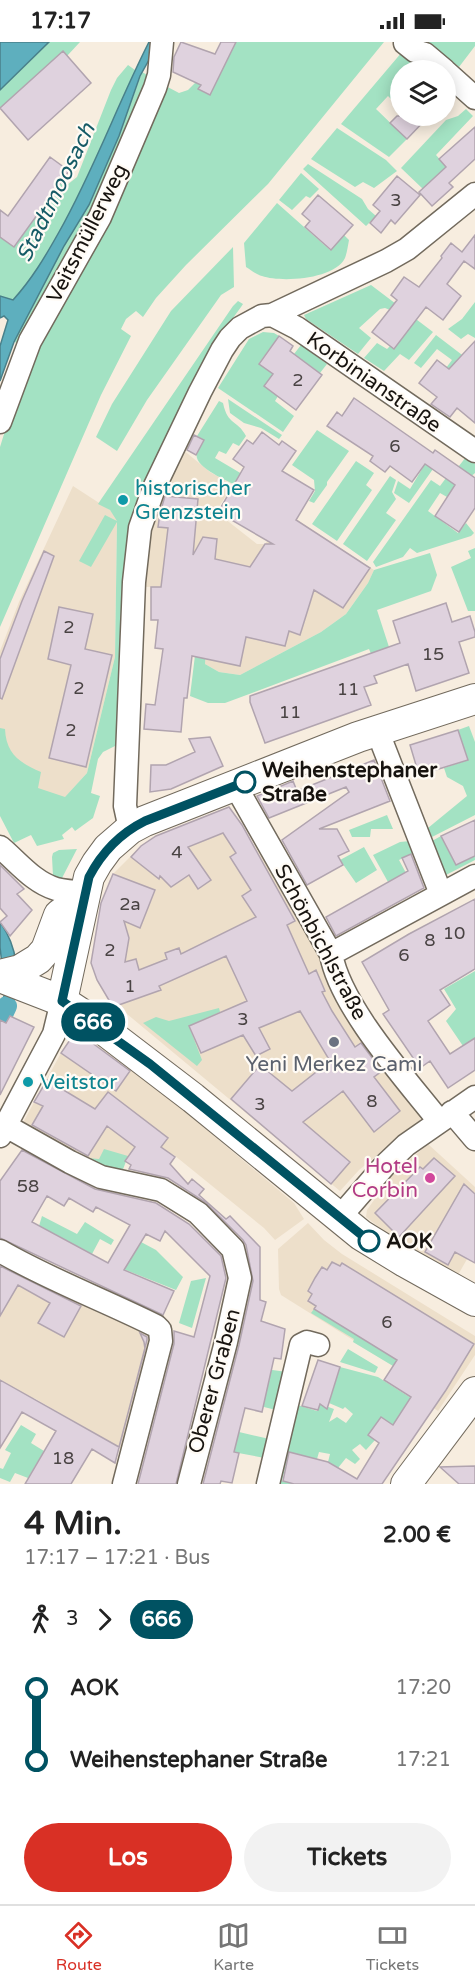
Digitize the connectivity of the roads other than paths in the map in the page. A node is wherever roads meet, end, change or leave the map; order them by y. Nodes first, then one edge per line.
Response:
1 (162, 42) edge
2 (405, 43) edge
3 (432, 60) edge
4 (456, 81) edge
5 (475, 98) edge
6 (475, 194) edge
7 (272, 315) junction
8 (0, 422) edge
9 (475, 451) edge
10 (475, 699) edge
11 (377, 730) junction
12 (236, 785) junction
13 (130, 829) junction
14 (0, 847) edge
15 (475, 876) edge
16 (441, 894) junction
17 (84, 895) junction
18 (331, 954) junction
19 (0, 976) edge
20 (62, 1001) junction
21 (475, 1097) edge
22 (445, 1116) junction
23 (3, 1131) edge
24 (475, 1139) edge
25 (339, 1218) junction
26 (0, 1251) edge
27 (471, 1302) edge
28 (318, 1345) dead end
29 (475, 1392) edge
30 (124, 1484) edge
31 (189, 1484) edge
32 (268, 1484) edge
33 (406, 1484) edge

1 - 8 street, Veitsmüllerweg
2 - 3 street
4 - 5 street
6 - 7 street
7 - 9 street, Korbinianstraße
7 - 13 street
10 - 11 main road
11 - 12 main road
11 - 16 street
12 - 13 main road
12 - 18 street, Schönbichlstraße
13 - 17 main road
14 - 17 street
15 - 16 street
16 - 18 street
17 - 19 main road
17 - 20 main road
18 - 22 street, Schönbichlstraße
19 - 20 main road
20 - 23 street
20 - 25 main road
21 - 22 street
22 - 24 street, Schönbichlstraße
22 - 25 street
23 - 31 street, Oberer Graben
25 - 27 main road
26 - 30 street
28 - 32 street
29 - 33 main road

